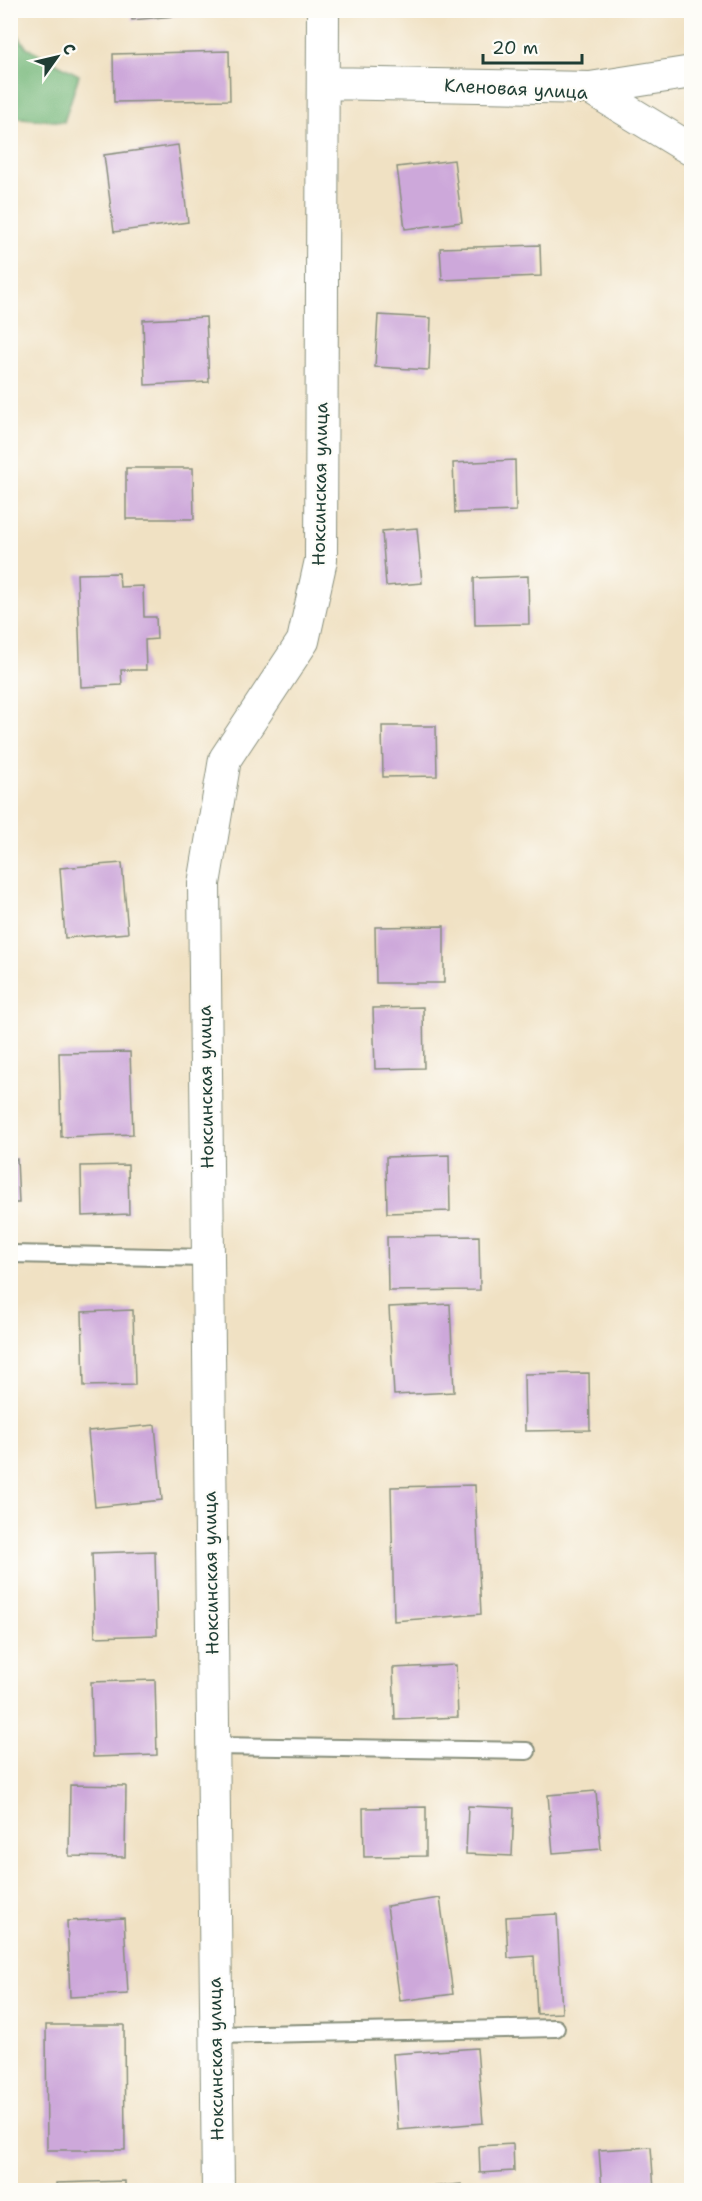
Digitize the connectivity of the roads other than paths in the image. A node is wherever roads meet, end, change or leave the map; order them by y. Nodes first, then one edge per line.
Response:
1 (323, 10) edge
2 (692, 72) edge
3 (324, 83) junction
4 (590, 88) junction
5 (692, 150) edge
6 (10, 1254) edge
7 (208, 1258) junction
8 (213, 1746) junction
9 (527, 1751) dead end
10 (556, 2028) dead end
11 (216, 2035) junction
12 (218, 2190) edge

1 - 3 street, Ноксинская улица
2 - 4 street
3 - 4 street, Кленовая улица
3 - 7 street, Ноксинская улица
4 - 5 street, Кленовая улица
6 - 7 lane
7 - 8 street, Ноксинская улица
8 - 9 lane
8 - 11 street, Ноксинская улица
10 - 11 lane
11 - 12 street, Ноксинская улица

